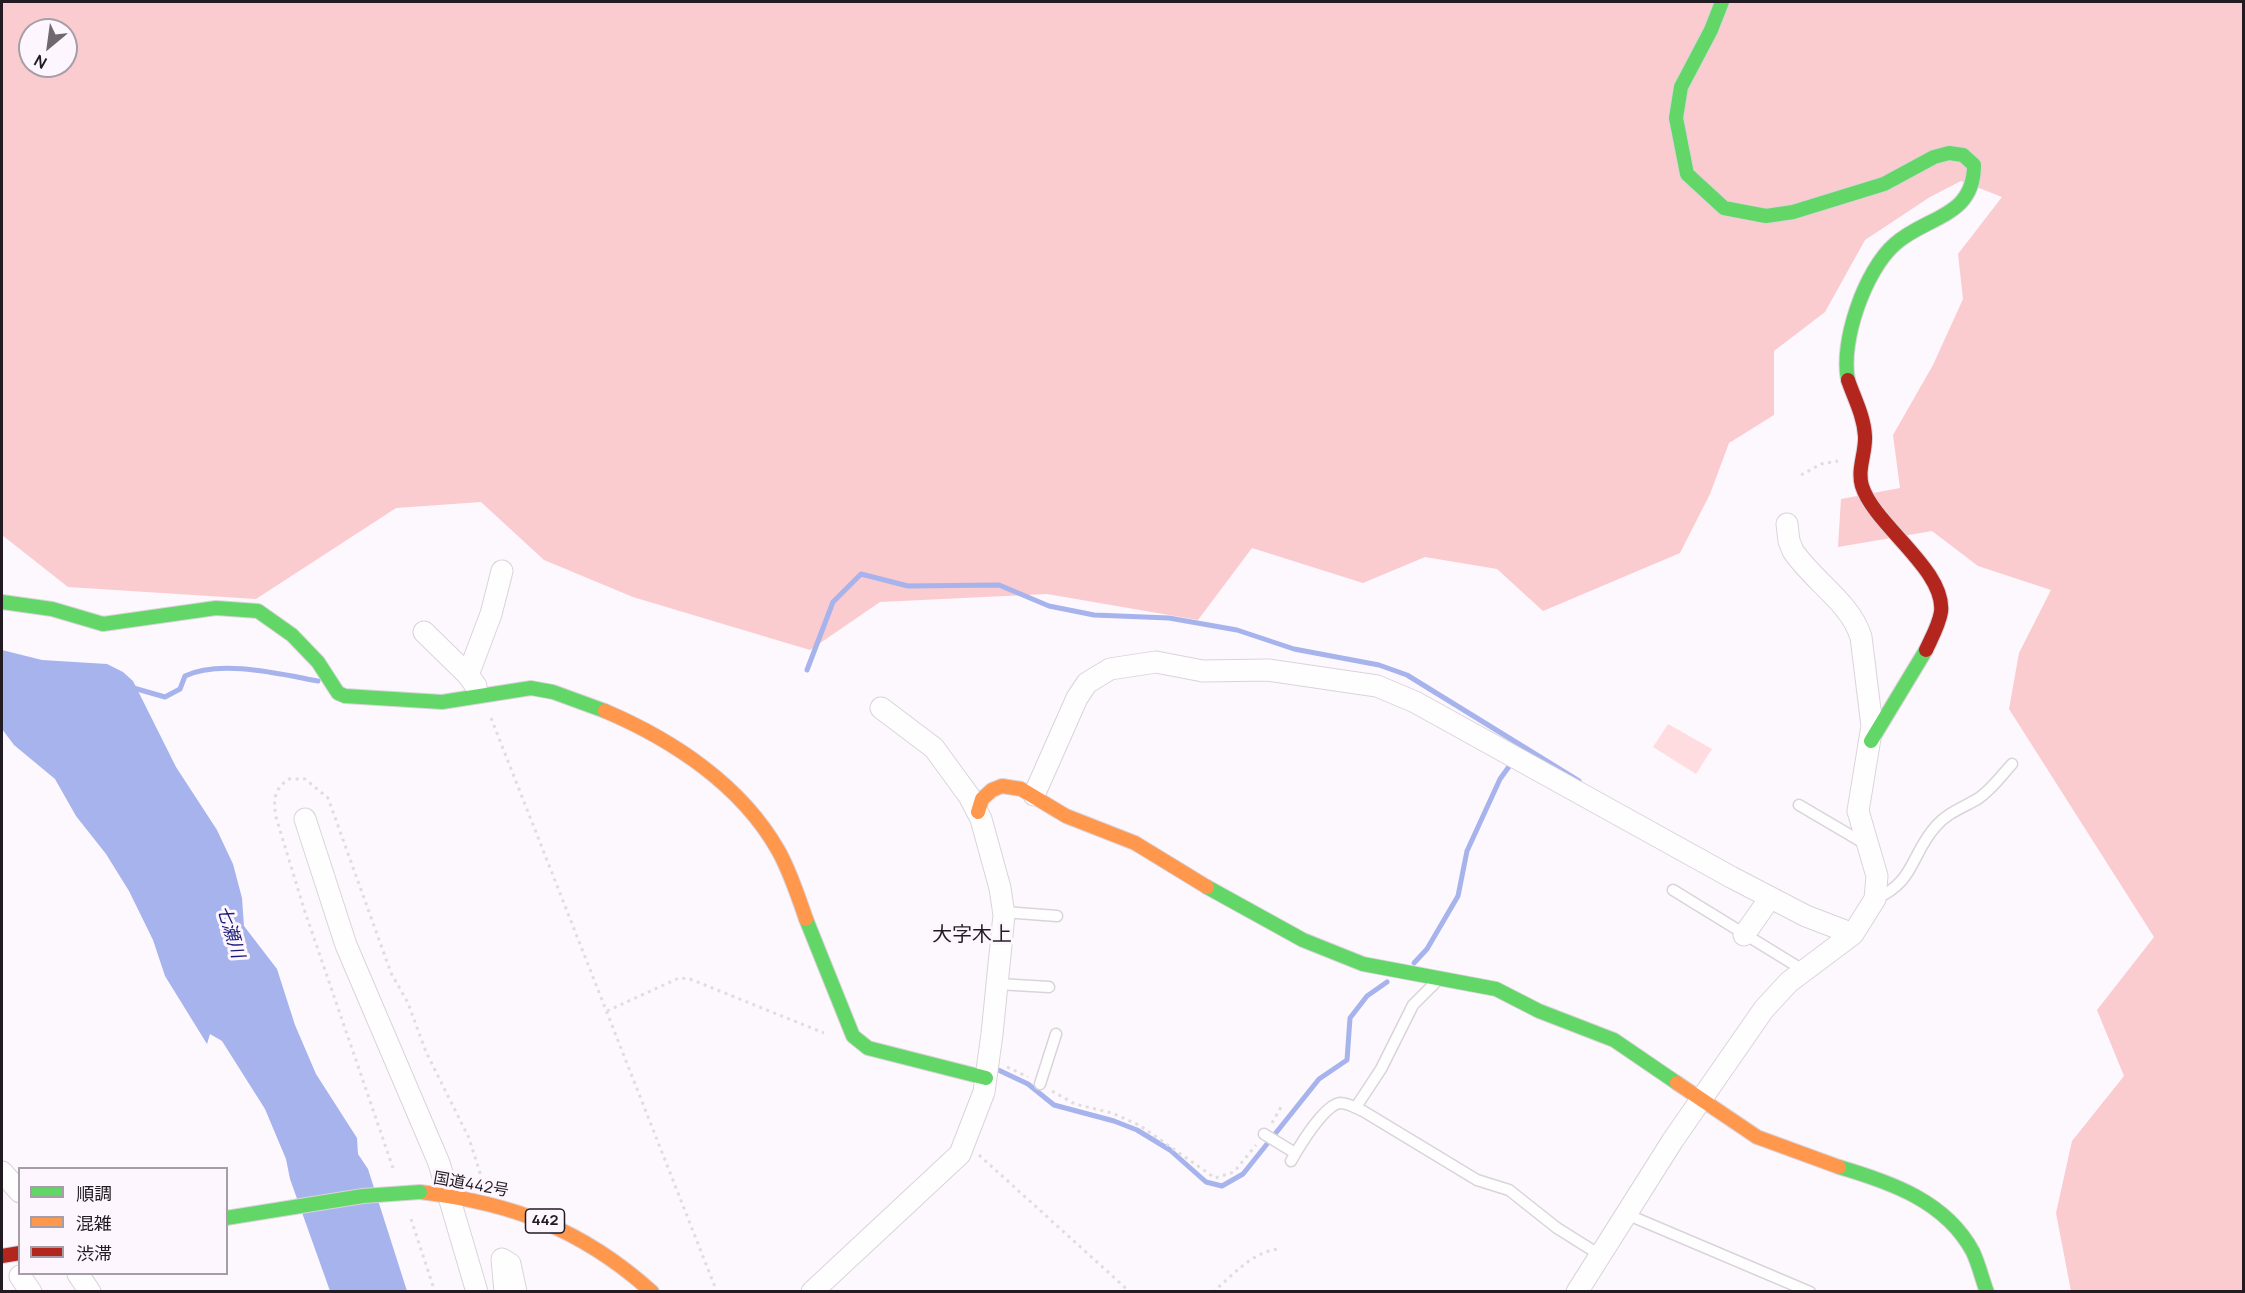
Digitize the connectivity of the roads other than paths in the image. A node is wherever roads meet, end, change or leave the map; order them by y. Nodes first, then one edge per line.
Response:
1 (1722, 2) edge
2 (1787, 524) dead end
3 (502, 571) dead end
4 (2, 602) edge
5 (424, 632) dead end
6 (468, 675) junction
7 (483, 696) junction
8 (881, 708) dead end
9 (1871, 741) junction
10 (2012, 764) dead end
11 (1034, 795) junction
12 (1800, 806) dead end
13 (978, 812) junction
14 (305, 819) dead end
15 (1867, 845) junction
16 (1673, 890) dead end
17 (1770, 898) junction
18 (1875, 899) junction
19 (1004, 912) junction
20 (1057, 916) dead end
21 (1853, 934) junction
22 (1744, 935) junction
23 (1803, 970) junction
24 (1439, 978) junction
25 (998, 984) junction
26 (1049, 987) dead end
27 (1056, 1034) dead end
28 (987, 1069) junction
29 (1040, 1084) road end
30 (1703, 1100) junction
31 (1356, 1107) junction
32 (1264, 1134) road end
33 (2, 1172) edge
34 (18, 1190) edge
35 (450, 1195) junction
36 (1626, 1214) junction
37 (228, 1218) edge
38 (18, 1253) edge
39 (1600, 1254) junction
40 (2, 1256) edge
41 (79, 1275) edge
42 (90, 1292) edge
43 (477, 1292) edge
44 (504, 1292) edge
45 (516, 1292) edge
46 (652, 1292) edge
47 (812, 1292) edge
48 (1577, 1292) edge
49 (1810, 1292) edge
50 (1987, 1292) edge

1 - 9 main road
2 - 9 street
3 - 6 street
4 - 7 main road
5 - 6 street
6 - 7 street
7 - 28 main road
8 - 13 street
9 - 15 street
10 - 18 lane
11 - 13 main road
11 - 17 street
11 - 24 main road
12 - 15 lane
13 - 19 street
14 - 35 street
15 - 18 street
16 - 22 lane
17 - 21 street
17 - 22 street
18 - 21 street
19 - 20 lane
19 - 25 street
21 - 23 street
22 - 23 lane
23 - 30 street
24 - 30 main road
24 - 31 lane
25 - 26 lane
25 - 28 street
27 - 29 lane
28 - 47 street
30 - 36 street
30 - 50 main road
31 - 32 lane
31 - 39 lane
33 - 34 street
35 - 37 main road, 国道442号 / 442, bridge
35 - 43 street
35 - 46 main road, 国道442号 / 442
36 - 39 street
36 - 49 lane
38 - 40 main road
39 - 48 street
41 - 42 street
44 - 45 street

